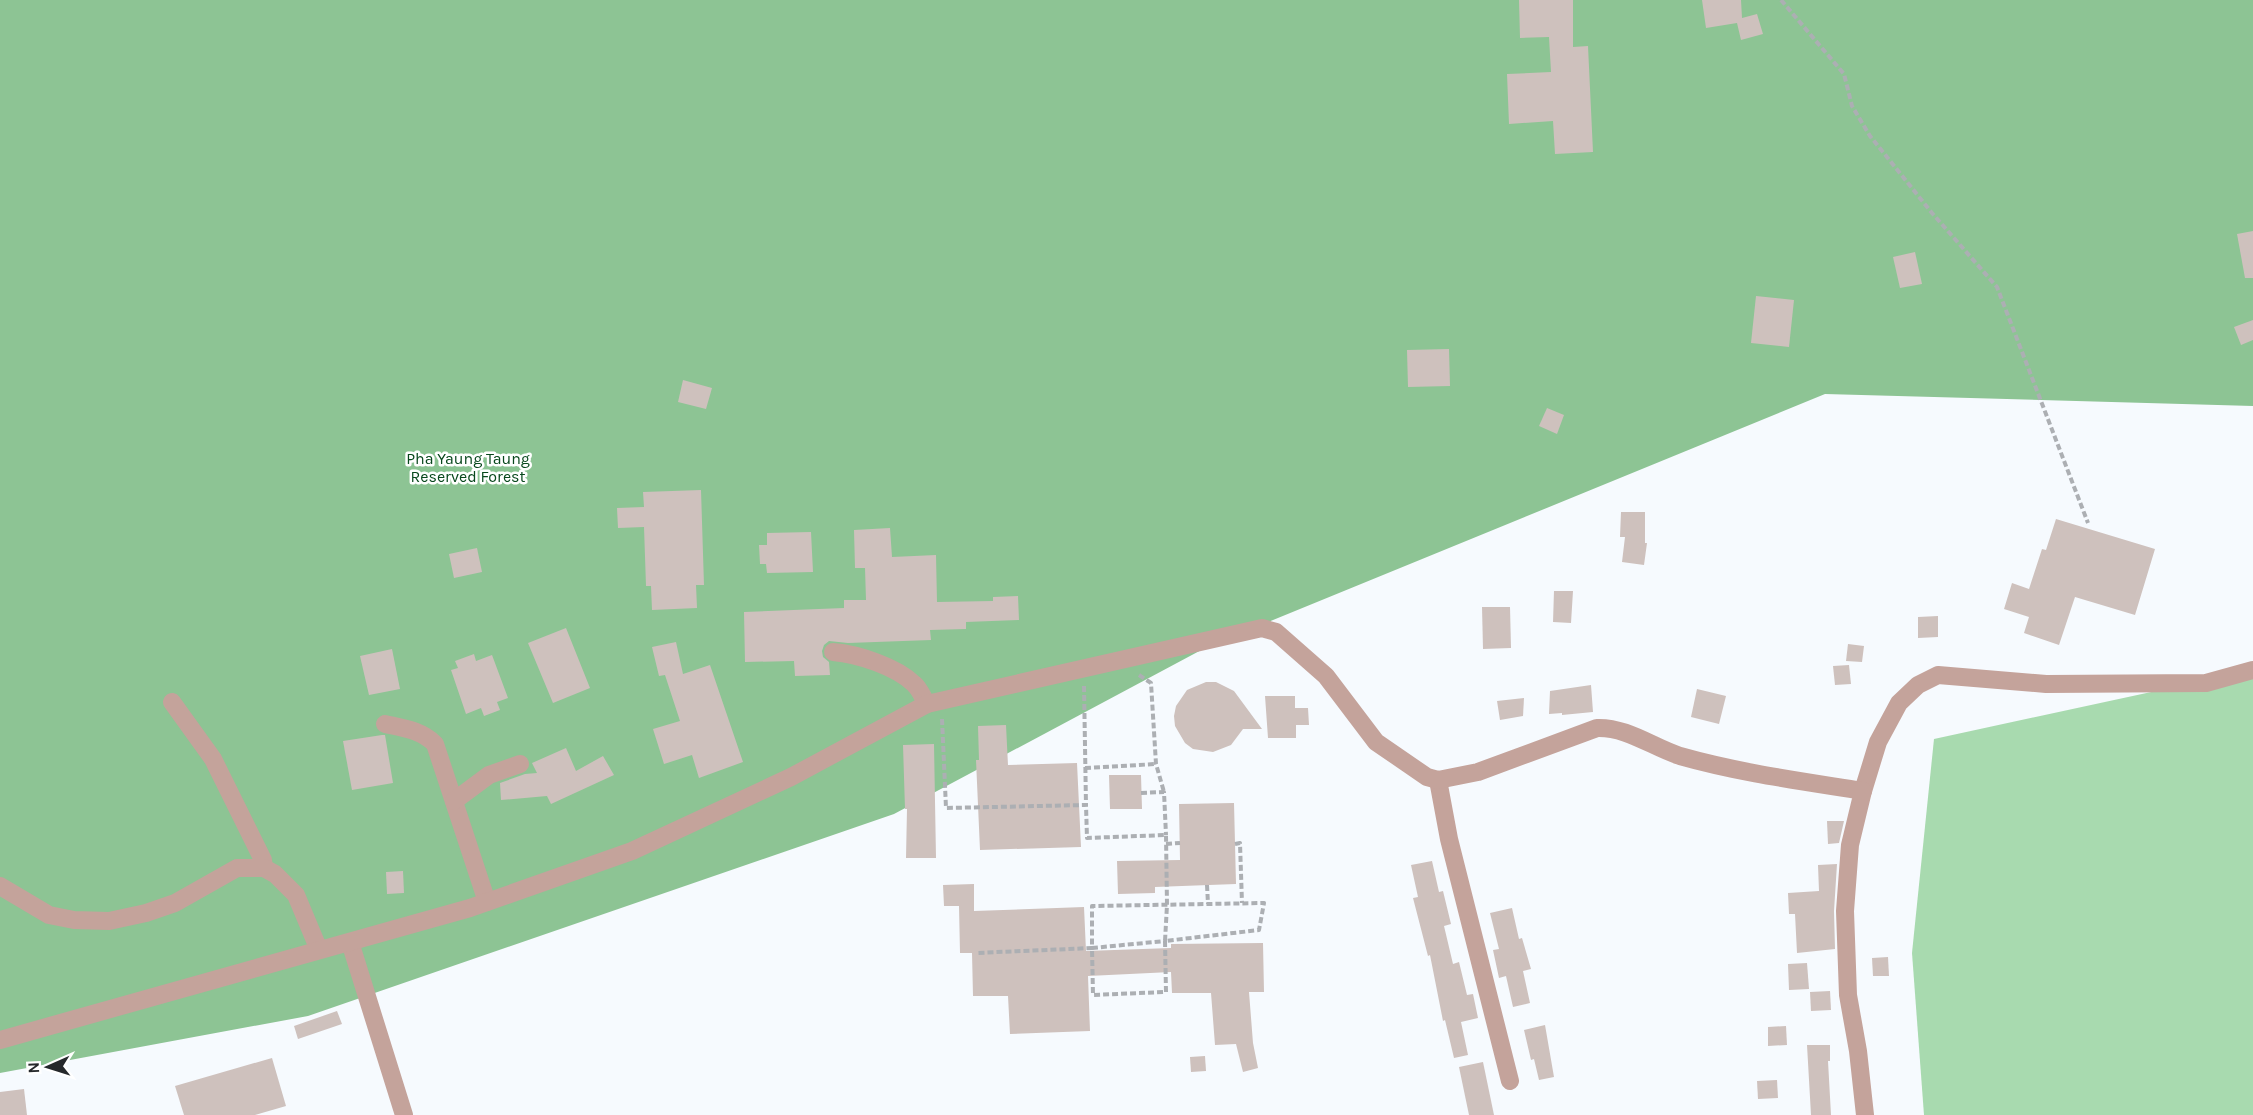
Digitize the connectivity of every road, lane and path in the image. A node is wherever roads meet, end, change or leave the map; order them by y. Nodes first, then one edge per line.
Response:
1 (1781, 0) edge
2 (2088, 523) dead end
3 (833, 652) dead end
4 (2253, 670) edge
5 (1136, 672) dead end
6 (1073, 686) dead end
7 (172, 702) dead end
8 (934, 708) junction
9 (385, 724) dead end
10 (520, 764) dead end
11 (1156, 764) junction
12 (1085, 768) junction
13 (1438, 780) junction
14 (1863, 791) junction
15 (1164, 792) junction
16 (1141, 793) dead end
17 (454, 801) junction
18 (1086, 805) junction
19 (1166, 835) junction
20 (1166, 843) junction
21 (1180, 843) dead end
22 (1235, 844) dead end
23 (264, 868) junction
24 (1207, 885) dead end
25 (0, 886) edge
26 (487, 902) junction
27 (1242, 903) junction
28 (1208, 904) junction
29 (1167, 905) junction
30 (1165, 941) junction
31 (350, 942) junction
32 (1092, 948) junction
33 (319, 950) junction
34 (976, 952) dead end
35 (0, 1040) edge
36 (1510, 1081) dead end
37 (399, 1113) edge
38 (1865, 1115) edge

1 - 2 path
3 - 8 street
4 - 14 street
5 - 11 path
6 - 12 path
7 - 23 street
8 - 13 street
8 - 18 path
8 - 26 street
9 - 17 street
10 - 17 street
11 - 12 path
11 - 15 path
12 - 18 path
13 - 14 street
13 - 36 street
14 - 38 street
15 - 16 path
15 - 19 path
17 - 26 street
18 - 19 path
19 - 20 path
20 - 21 path
20 - 29 path
22 - 27 path
23 - 25 street
23 - 33 street
24 - 28 path
26 - 31 street
27 - 28 path
27 - 30 path
28 - 29 path
29 - 30 path
29 - 32 path
30 - 32 path
30 - 32 path
31 - 33 street
31 - 37 street
32 - 34 path
33 - 35 street

